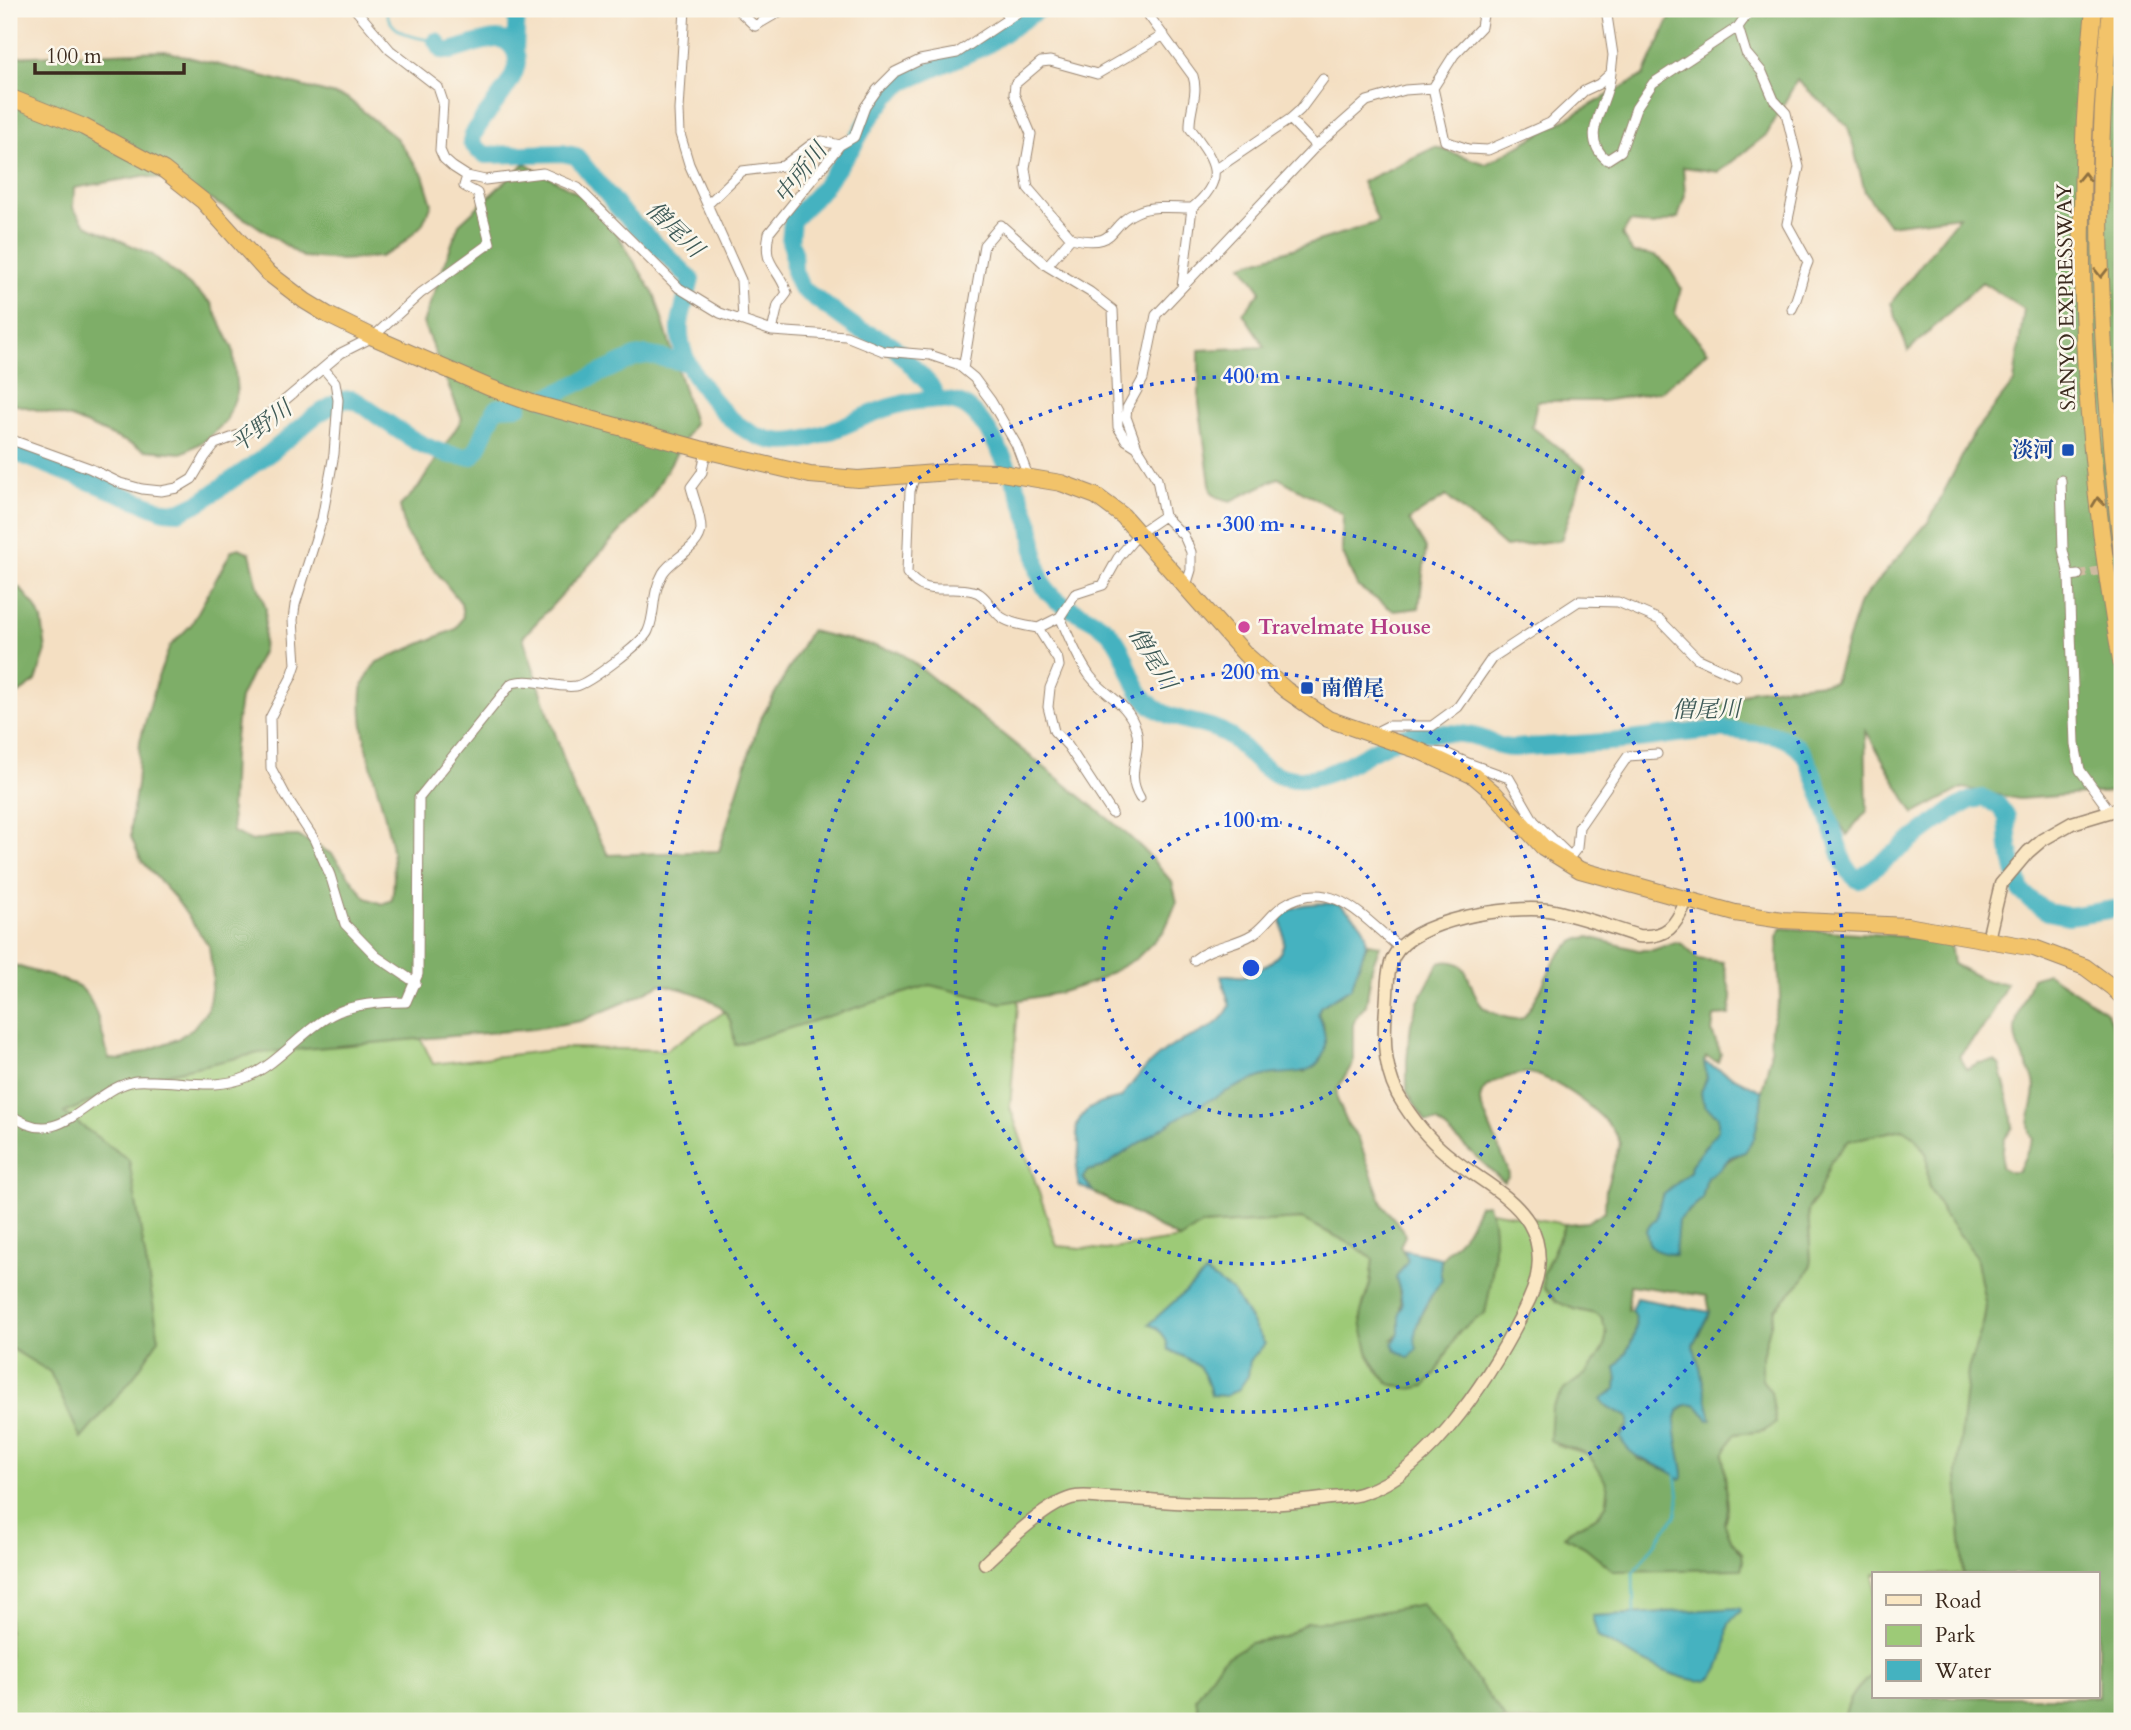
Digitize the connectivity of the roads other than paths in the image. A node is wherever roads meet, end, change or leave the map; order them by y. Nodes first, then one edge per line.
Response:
1 (355, 9) edge
2 (685, 9) edge
3 (737, 9) edge
4 (784, 9) edge
5 (1003, 9) edge
6 (1023, 9) edge
7 (1144, 9) edge
8 (1484, 9) edge
9 (1606, 9) edge
10 (1751, 9) edge
11 (2094, 9) edge
12 (2111, 9) edge
13 (1008, 19) junction
14 (1738, 27) junction
15 (1164, 35) junction
16 (1611, 73) junction
17 (1322, 79) dead end
18 (1433, 88) junction
19 (9, 97) edge
20 (1290, 119) junction
21 (840, 145) junction
22 (1316, 146) junction
23 (1215, 170) junction
24 (467, 176) junction
25 (707, 205) junction
26 (1192, 208) junction
27 (1071, 238) junction
28 (1047, 265) junction
29 (1182, 287) junction
30 (1792, 309) dead end
31 (743, 321) junction
32 (772, 331) junction
33 (373, 337) junction
34 (324, 369) junction
35 (963, 369) junction
36 (9, 439) edge
37 (1137, 447) junction
38 (706, 450) junction
39 (915, 475) junction
40 (1021, 475) junction
41 (2060, 480) dead end
42 (1164, 516) junction
43 (1139, 533) junction
44 (2122, 552) edge
45 (1185, 586) junction
46 (1060, 617) junction
47 (1038, 628) junction
48 (2122, 666) edge
49 (1736, 676) dead end
50 (1375, 735) junction
51 (1657, 754) dead end
52 (1140, 798) dead end
53 (2116, 809) edge
54 (1111, 813) dead end
55 (1568, 859) junction
56 (1686, 901) junction
57 (1988, 939) junction
58 (1400, 948) junction
59 (1194, 960) dead end
60 (416, 983) junction
61 (2122, 997) edge
62 (9, 1113) edge
63 (985, 1563) dead end

1 - 24 street
2 - 25 street
3 - 4 street
5 - 13 street
6 - 13 street
7 - 15 street
8 - 18 street
9 - 16 street
10 - 14 street
48 -> 11 highway, SANYO EXPRESSWAY
12 -> 44 highway, SANYO EXPRESSWAY
13 - 21 street
14 - 16 street
14 - 30 street
15 - 23 street
15 - 27 street
16 - 18 street
17 - 20 street
18 - 22 street
19 - 33 highway
20 - 22 street
20 - 23 street
21 - 25 street
21 - 32 street
22 - 29 street
23 - 26 street
24 - 31 street
24 - 33 street
25 - 31 street
26 - 27 street
26 - 29 street
27 - 28 street
28 - 35 street
28 - 37 street
29 - 37 street
31 - 32 street
32 - 35 street
33 - 34 street
33 - 38 highway
34 - 36 street
34 - 60 street
35 - 40 street
37 - 42 street
38 - 39 highway
38 - 60 street
39 - 40 highway
39 - 47 street
40 - 43 highway
41 - 53 street
42 - 43 street
42 - 45 street
43 - 45 highway
43 - 46 street
45 - 50 highway
46 - 47 street
46 - 52 street
47 - 54 street
49 - 50 street
50 - 55 highway
51 - 55 street
53 - 57 street
55 - 56 highway
56 - 57 highway
56 - 58 street
57 - 61 highway
58 - 59 street
58 - 63 street
60 - 62 street

